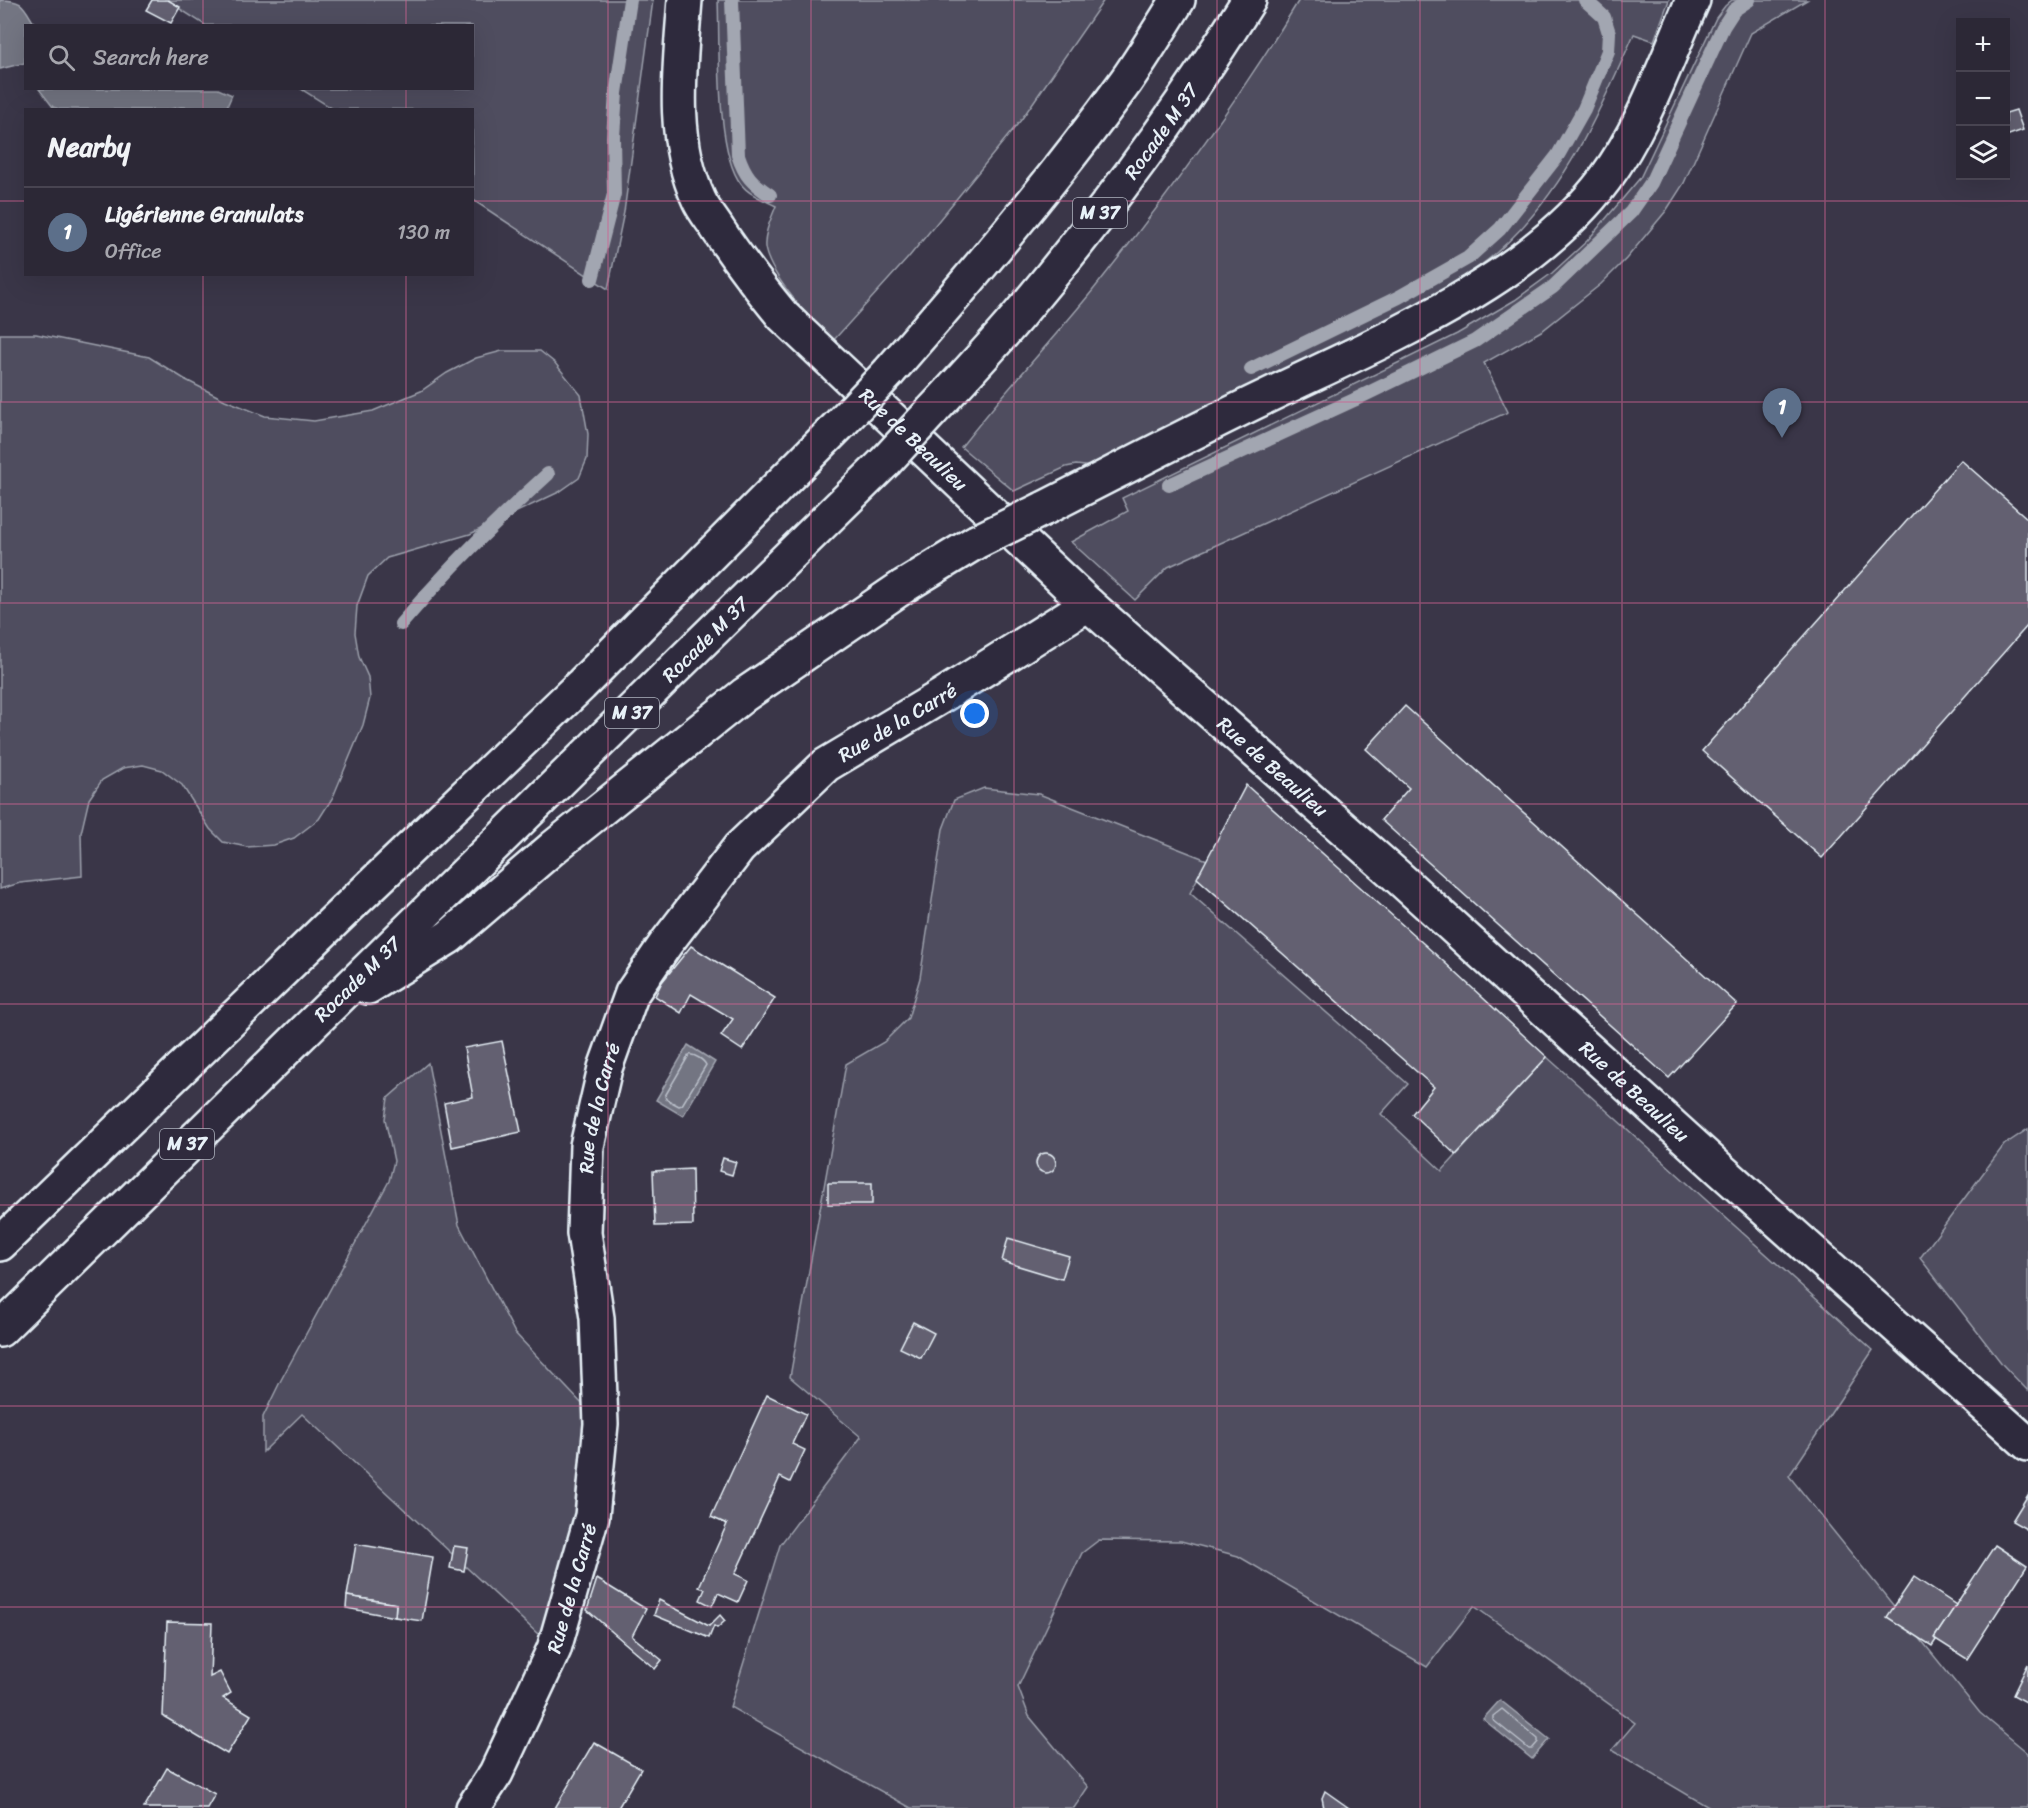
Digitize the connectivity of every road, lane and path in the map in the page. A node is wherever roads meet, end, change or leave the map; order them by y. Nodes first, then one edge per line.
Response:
1 (685, 0) edge
2 (1178, 0) edge
3 (1249, 0) edge
4 (1693, 0) edge
5 (1088, 604) junction
6 (309, 1024) junction
7 (0, 1244) edge
8 (0, 1330) edge
9 (2028, 1444) edge
10 (473, 1808) edge

1 - 5 main road, Rue de Beaulieu
2 - 7 main road, M 37, bridge
3 - 6 main road, Rocade M 37 / M 37, bridge
4 - 6 main road, bridge
5 - 9 main road, Rue de Beaulieu
5 - 10 main road, Rue de la Carré
6 - 8 main road, Rocade M 37 / M 37

